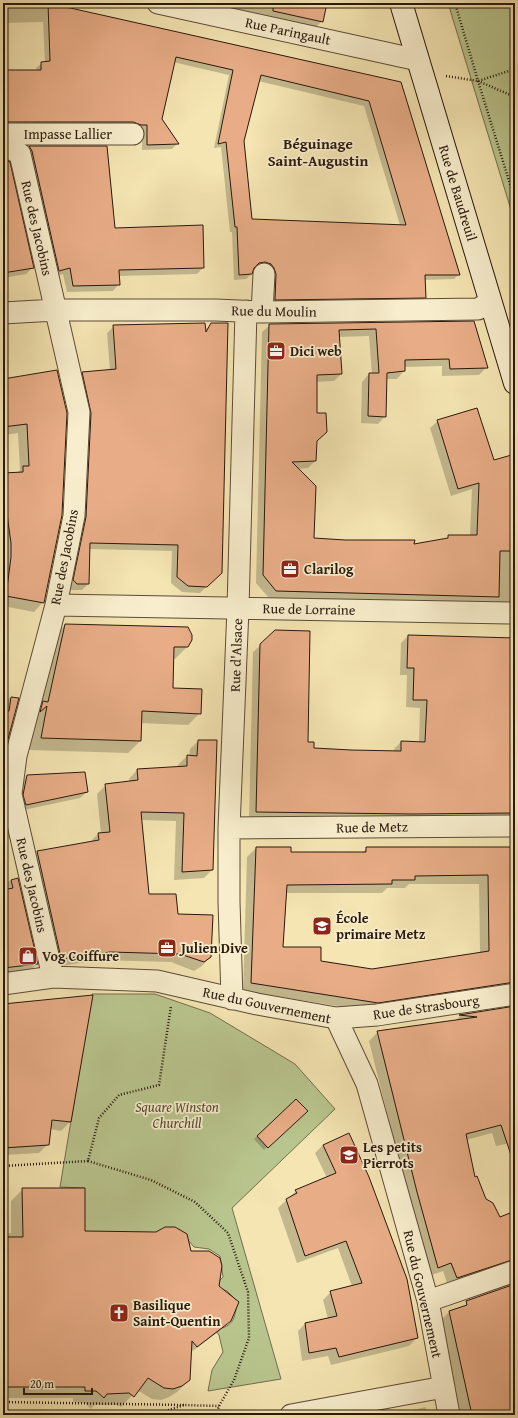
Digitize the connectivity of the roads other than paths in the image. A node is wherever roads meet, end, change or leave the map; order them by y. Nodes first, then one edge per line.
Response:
1 (158, 3) edge
2 (401, 3) edge
3 (418, 60) junction
4 (3, 134) edge
5 (133, 134) dead end
6 (3, 145) edge
7 (264, 274) dead end
8 (490, 302) junction
9 (56, 310) junction
10 (254, 312) junction
11 (3, 313) edge
12 (515, 384) edge
13 (56, 605) junction
14 (238, 608) junction
15 (515, 613) edge
16 (9, 755) edge
17 (515, 826) edge
18 (230, 828) junction
19 (53, 977) junction
20 (3, 984) edge
21 (515, 994) edge
22 (232, 999) junction
23 (336, 1018) junction
24 (515, 1271) edge
25 (428, 1301) junction
26 (444, 1387) junction
27 (291, 1415) edge
28 (449, 1415) edge

1 - 3 street, Rue Paringault
2 - 3 main road, Rue de Baudreuil
3 - 8 main road, Rue de Baudreuil
4 - 5 street, Impasse Lallier
6 - 9 street, Rue des Jacobins
7 - 10 street
8 - 10 street, Rue du Moulin
8 - 12 main road, Rue de Baudreuil
9 - 10 street, Rue du Moulin
9 - 11 street, Rue du Moulin
9 - 13 street, Rue des Jacobins
10 - 14 street, Rue d'Alsace
13 - 14 street, Rue de Lorraine
13 - 16 street, Rue des Jacobins
14 - 15 street, Rue de Lorraine
14 - 18 street, Rue d'Alsace
16 - 19 street, Rue des Jacobins
17 - 18 street, Rue de Metz
18 - 22 street, Rue d'Alsace
19 - 20 street, Rue du Gouvernement
19 - 22 street, Rue du Gouvernement
21 - 23 street, Rue de Strasbourg
22 - 23 street, Rue du Gouvernement
23 - 25 street, Rue du Gouvernement
24 - 25 street
25 - 26 street, Rue du Gouvernement
26 - 27 street
26 - 28 street, Rue du Gouvernement

